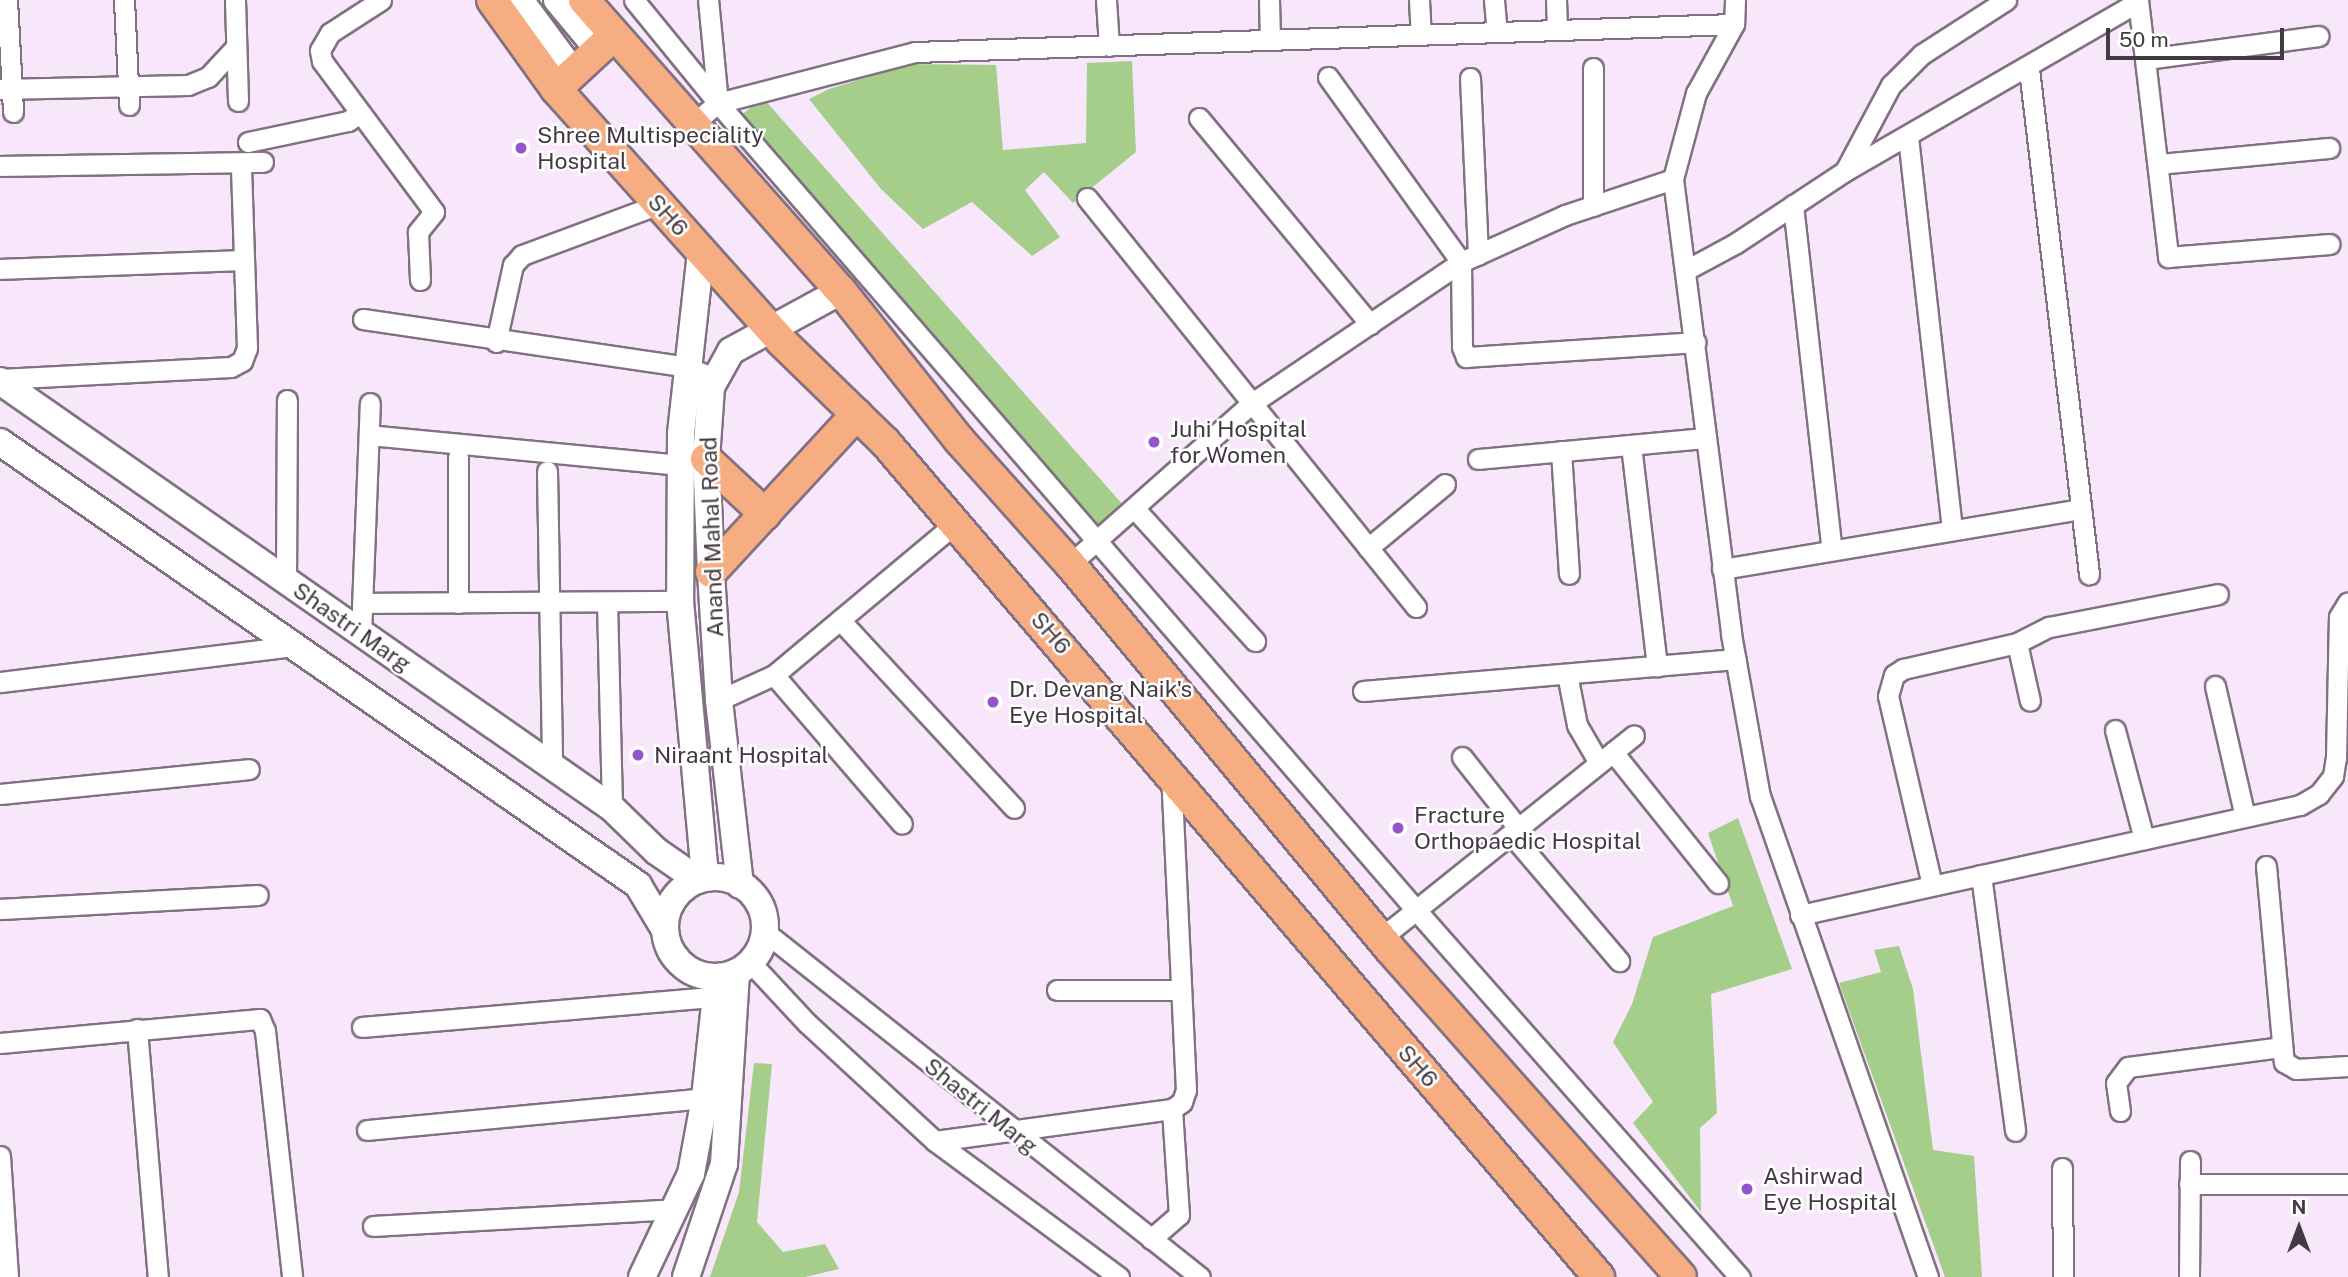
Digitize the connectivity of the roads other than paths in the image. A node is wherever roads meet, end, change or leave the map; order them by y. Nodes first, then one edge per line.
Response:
1 (7, 0) edge
2 (124, 0) edge
3 (235, 0) edge
4 (381, 0) edge
5 (492, 0) edge
6 (520, 0) edge
7 (557, 0) edge
8 (584, 0) edge
9 (634, 0) edge
10 (708, 0) edge
11 (1107, 0) edge
12 (1269, 0) edge
13 (1419, 0) edge
14 (1494, 0) edge
15 (1556, 0) edge
16 (1735, 0) edge
17 (2006, 0) edge
18 (2138, 1) edge
19 (1734, 24) junction
20 (1557, 30) junction
21 (1497, 32) junction
22 (1421, 35) junction
23 (2318, 36) dead end
24 (1270, 40) junction
25 (606, 43) junction
26 (1109, 46) junction
27 (236, 47) junction
28 (2146, 59) junction
29 (1592, 68) dead end
30 (2029, 69) junction
31 (1328, 77) dead end
32 (1470, 78) dead end
33 (565, 81) junction
34 (128, 85) junction
35 (6, 89) edge
36 (238, 101) dead end
37 (129, 105) dead end
38 (13, 112) dead end
39 (706, 112) junction
40 (360, 113) junction
41 (1199, 118) dead end
42 (1908, 137) junction
43 (248, 142) dead end
44 (2329, 148) dead end
45 (263, 162) dead end
46 (241, 163) junction
47 (2159, 164) junction
48 (0, 166) edge
49 (1845, 171) junction
50 (1673, 180) junction
51 (1087, 198) dead end
52 (659, 205) junction
53 (1793, 205) junction
54 (1592, 206) junction
55 (2329, 244) dead end
56 (701, 252) junction
57 (1470, 259) junction
58 (241, 260) junction
59 (0, 269) edge
60 (1688, 269) junction
61 (420, 279) dead end
62 (871, 279) junction
63 (841, 291) junction
64 (363, 319) dead end
65 (1370, 324) junction
66 (768, 327) junction
67 (496, 342) junction
68 (1696, 342) junction
69 (687, 367) junction
70 (714, 378) junction
71 (0, 380) edge
72 (287, 400) dead end
73 (370, 403) dead end
74 (1252, 403) junction
75 (857, 415) junction
76 (392, 422) dead end
77 (369, 435) junction
78 (1706, 438) junction
79 (0, 442) edge
80 (1631, 445) junction
81 (1561, 452) junction
82 (458, 457) dead end
83 (1478, 458) dead end
84 (693, 462) junction
85 (547, 471) dead end
86 (1445, 484) dead end
87 (1134, 508) junction
88 (2081, 509) junction
89 (765, 514) junction
90 (956, 523) junction
91 (1952, 530) junction
92 (1098, 540) junction
93 (1368, 548) junction
94 (1832, 550) junction
95 (1070, 564) junction
96 (1723, 569) junction
97 (711, 572) junction
98 (1569, 574) dead end
99 (2089, 574) dead end
100 (286, 581) junction
101 (2218, 594) dead end
102 (680, 601) junction
103 (551, 602) junction
104 (607, 602) junction
105 (2348, 602) edge
106 (363, 603) junction
107 (458, 603) junction
108 (1416, 607) dead end
109 (840, 620) junction
110 (361, 634) junction
111 (1255, 641) dead end
112 (2017, 643) junction
113 (294, 646) junction
114 (1735, 659) junction
115 (1657, 666) junction
116 (774, 674) junction
117 (1567, 674) junction
118 (0, 682) edge
119 (2215, 686) dead end
120 (1363, 691) dead end
121 (719, 699) junction
122 (2030, 701) dead end
123 (2115, 730) dead end
124 (1634, 735) dead end
125 (1462, 757) dead end
126 (1606, 758) junction
127 (552, 767) junction
128 (250, 769) dead end
129 (1171, 774) junction
130 (0, 794) edge
131 (1014, 807) dead end
132 (612, 808) junction
133 (2245, 817) junction
134 (902, 824) dead end
135 (1514, 831) junction
136 (2144, 839) junction
137 (2266, 866) dead end
138 (1981, 875) junction
139 (701, 879) junction
140 (1718, 883) dead end
141 (740, 884) junction
142 (1933, 885) junction
143 (258, 895) dead end
144 (0, 909) edge
145 (1416, 909) junction
146 (1800, 915) junction
147 (664, 930) junction
148 (765, 932) junction
149 (1381, 938) junction
150 (1619, 961) dead end
151 (730, 977) junction
152 (1057, 990) dead end
153 (1181, 990) junction
154 (362, 1027) dead end
155 (137, 1029) junction
156 (0, 1043) edge
157 (2281, 1047) junction
158 (2348, 1066) edge
159 (705, 1098) junction
160 (1172, 1109) junction
161 (2120, 1111) dead end
162 (367, 1130) dead end
163 (1010, 1131) junction
164 (2015, 1131) dead end
165 (935, 1141) junction
166 (0, 1156) edge
167 (2190, 1161) dead end
168 (2062, 1168) dead end
169 (2189, 1184) junction
170 (2348, 1184) edge
171 (675, 1209) junction
172 (373, 1226) dead end
173 (1151, 1239) junction
174 (8, 1277) edge
175 (158, 1277) edge
176 (292, 1277) edge
177 (642, 1277) edge
178 (686, 1277) edge
179 (1119, 1277) edge
180 (1200, 1277) edge
181 (1599, 1277) edge
182 (1681, 1277) edge
183 (1740, 1277) edge
184 (1928, 1277) edge
185 (2063, 1277) edge
186 (2189, 1277) edge

1 - 35 street
2 - 34 street
3 - 27 street
4 - 40 street
5 - 33 main road, SH6
6 - 33 main road
7 - 25 main road
8 - 25 main road
9 - 39 street
10 - 39 street
11 - 26 street
12 - 24 street
13 - 22 street
14 - 21 street
15 - 20 street
16 - 19 street
17 - 49 street
18 - 28 street
18 - 30 street
19 - 20 street
19 - 50 street
20 - 21 street
21 - 22 street
22 - 24 street
23 - 28 street
24 - 26 street
25 - 33 main road
25 - 39 main road
26 - 39 street
27 - 34 street
27 - 36 street
28 - 47 street
29 - 54 street
30 - 42 street
30 - 88 street
31 - 57 street
32 - 57 street
33 - 52 main road, SH6
34 - 35 street
34 - 37 street
35 - 38 street
39 - 62 street
39 - 63 main road
40 - 43 street
40 - 61 street
41 - 65 street
42 - 49 street
42 - 91 street
44 - 47 street
45 - 46 street
46 - 48 street
46 - 58 street
47 - 55 street
49 - 53 street
50 - 54 street
50 - 60 street
51 - 74 street
52 - 56 main road, SH6
52 - 67 street
53 - 60 street
53 - 94 street
54 - 57 street
56 - 66 main road, SH6
56 - 69 main road, Anand Mahal Road
57 - 65 street
57 - 68 street
58 - 59 street
58 - 71 street
60 - 68 street
62 - 63 street, Anand Mahal Road
62 - 92 street
63 - 66 main road, Anand Mahal Road
63 - 95 main road
64 - 67 street
65 - 74 street
66 - 70 main road, Anand Mahal Road
66 - 75 main road, SH6
67 - 69 street
68 - 78 street
69 - 70 street
69 - 84 main road, Anand Mahal Road
70 - 84 main road, Anand Mahal Road
71 - 100 main road, Shastri Marg
72 - 100 street
73 - 77 street
74 - 87 street
74 - 93 street
75 - 89 main road
75 - 90 main road, SH6
76 - 77 street
77 - 84 street
77 - 106 street
78 - 80 street
78 - 96 street
79 - 113 main road
80 - 81 street
80 - 115 street
81 - 83 street
81 - 98 street
82 - 107 street
84 - 89 main road
84 - 97 main road, Anand Mahal Road
84 - 102 main road, Anand Mahal Road
85 - 103 street
86 - 93 street
87 - 92 street
87 - 111 street
88 - 91 street
88 - 99 street
89 - 97 main road
90 - 109 street
90 - 129 main road, SH6
91 - 94 street
92 - 95 street
92 - 145 street
93 - 108 street
94 - 96 street
95 - 149 main road
96 - 114 street
97 - 121 main road, Anand Mahal Road
100 - 110 main road, Shastri Marg
101 - 112 street
102 - 104 street
102 - 139 main road, Anand Mahal Road
103 - 104 street
103 - 107 street
103 - 127 street
104 - 132 street
105 - 133 street
106 - 107 street
106 - 110 street
109 - 116 street
109 - 131 street
110 - 127 main road, Shastri Marg
112 - 122 street
112 - 142 street
113 - 118 street
113 - 147 main road
114 - 115 street
114 - 146 street
115 - 117 street
116 - 121 street
116 - 134 street
117 - 120 street
117 - 126 street
119 - 133 street
121 - 141 main road, Anand Mahal Road
123 - 136 street
124 - 126 street
125 - 135 street
126 - 135 street
126 - 140 street
127 - 132 main road, Shastri Marg
128 - 130 street
129 - 153 street
129 - 181 main road, SH6
132 - 139 main road, Shastri Marg
133 - 136 street
135 - 145 street
135 - 150 street
136 - 138 street
137 - 157 street
138 - 142 street
138 - 164 street
139 - 141 main road
139 - 147 main road
141 - 148 main road
142 - 146 street
143 - 144 street
145 - 149 street
145 - 183 street
146 - 184 street
147 - 151 main road
148 - 151 main road
148 - 163 street, Shastri Marg
149 - 182 main road
151 - 154 street
151 - 159 main road
151 - 165 street
151 - 178 main road
152 - 153 street
153 - 160 street
155 - 156 street
155 - 175 street
155 - 176 street
157 - 158 street
157 - 161 street
159 - 162 street
159 - 171 main road
160 - 163 street
160 - 173 street
163 - 165 street
163 - 173 street, Shastri Marg
165 - 179 street
166 - 174 street
167 - 169 street
168 - 185 street
169 - 170 street
169 - 186 street
171 - 172 street
171 - 177 main road
173 - 180 street, Shastri Marg

